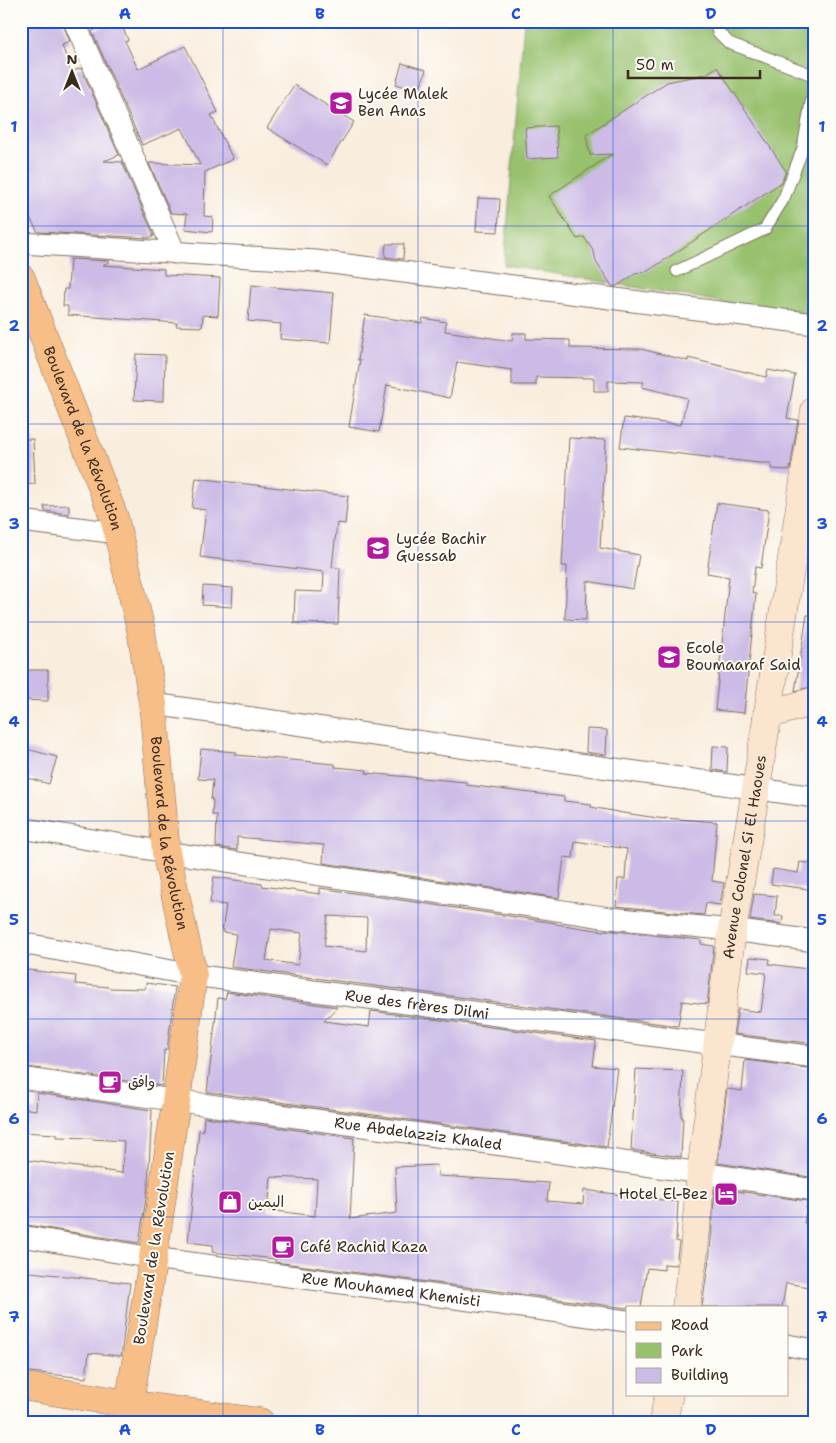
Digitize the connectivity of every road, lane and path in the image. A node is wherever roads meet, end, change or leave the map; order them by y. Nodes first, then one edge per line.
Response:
1 (74, 21) edge
2 (715, 21) edge
3 (815, 76) edge
4 (815, 80) edge
5 (21, 243) edge
6 (175, 253) junction
7 (677, 271) dead end
8 (21, 278) edge
9 (815, 324) edge
10 (815, 410) edge
11 (21, 521) edge
12 (118, 533) junction
13 (815, 701) edge
14 (153, 704) junction
15 (768, 715) junction
16 (756, 789) junction
17 (815, 797) edge
18 (21, 828) edge
19 (166, 852) junction
20 (732, 930) junction
21 (815, 941) edge
22 (21, 943) edge
23 (193, 975) junction
24 (718, 1043) junction
25 (815, 1057) edge
26 (21, 1078) edge
27 (176, 1102) junction
28 (701, 1172) junction
29 (815, 1190) edge
30 (21, 1236) edge
31 (153, 1258) junction
32 (686, 1306) edge
33 (626, 1321) edge
34 (788, 1345) edge
35 (815, 1350) edge
36 (21, 1386) edge
37 (669, 1396) edge
38 (129, 1413) edge
39 (260, 1422) edge
40 (664, 1422) edge

1 - 6 street
2 - 3 lane
4 - 7 lane
5 - 6 street
6 - 9 street
8 - 12 main road, Boulevard de la Révolution
10 - 15 main road, Avenue Colonel Si El Haoues
11 - 12 street
12 - 14 main road, Boulevard de la Révolution
13 - 15 main road
14 - 16 street
14 - 19 main road, Boulevard de la Révolution
15 - 16 main road, Avenue Colonel Si El Haoues
16 - 17 street
16 - 20 main road, Avenue Colonel Si El Haoues
18 - 19 street
19 - 20 street
19 - 23 main road, Boulevard de la Révolution
20 - 21 street
20 - 24 main road, Avenue Colonel Si El Haoues
22 - 23 street, Rue des frères Dilmi
23 - 24 street, Rue des frères Dilmi
23 - 27 main road, Boulevard de la Révolution
24 - 25 street, Rue des frères Dilmi
24 - 28 main road, Avenue Colonel Si El Haoues
26 - 27 street, Rue Abdelazziz Khaled
27 - 28 street, Rue Abdelazziz Khaled
27 - 31 main road, Boulevard de la Révolution
28 - 29 street, Rue Abdelazziz Khaled
28 - 32 main road, Avenue Colonel Si El Haoues
30 - 31 street, Rue Mouhamed Khemisti
31 - 33 street, Rue Mouhamed Khemisti
31 - 38 main road, Boulevard de la Révolution
34 - 35 street
36 - 38 main road
37 - 40 main road
38 - 39 main road

